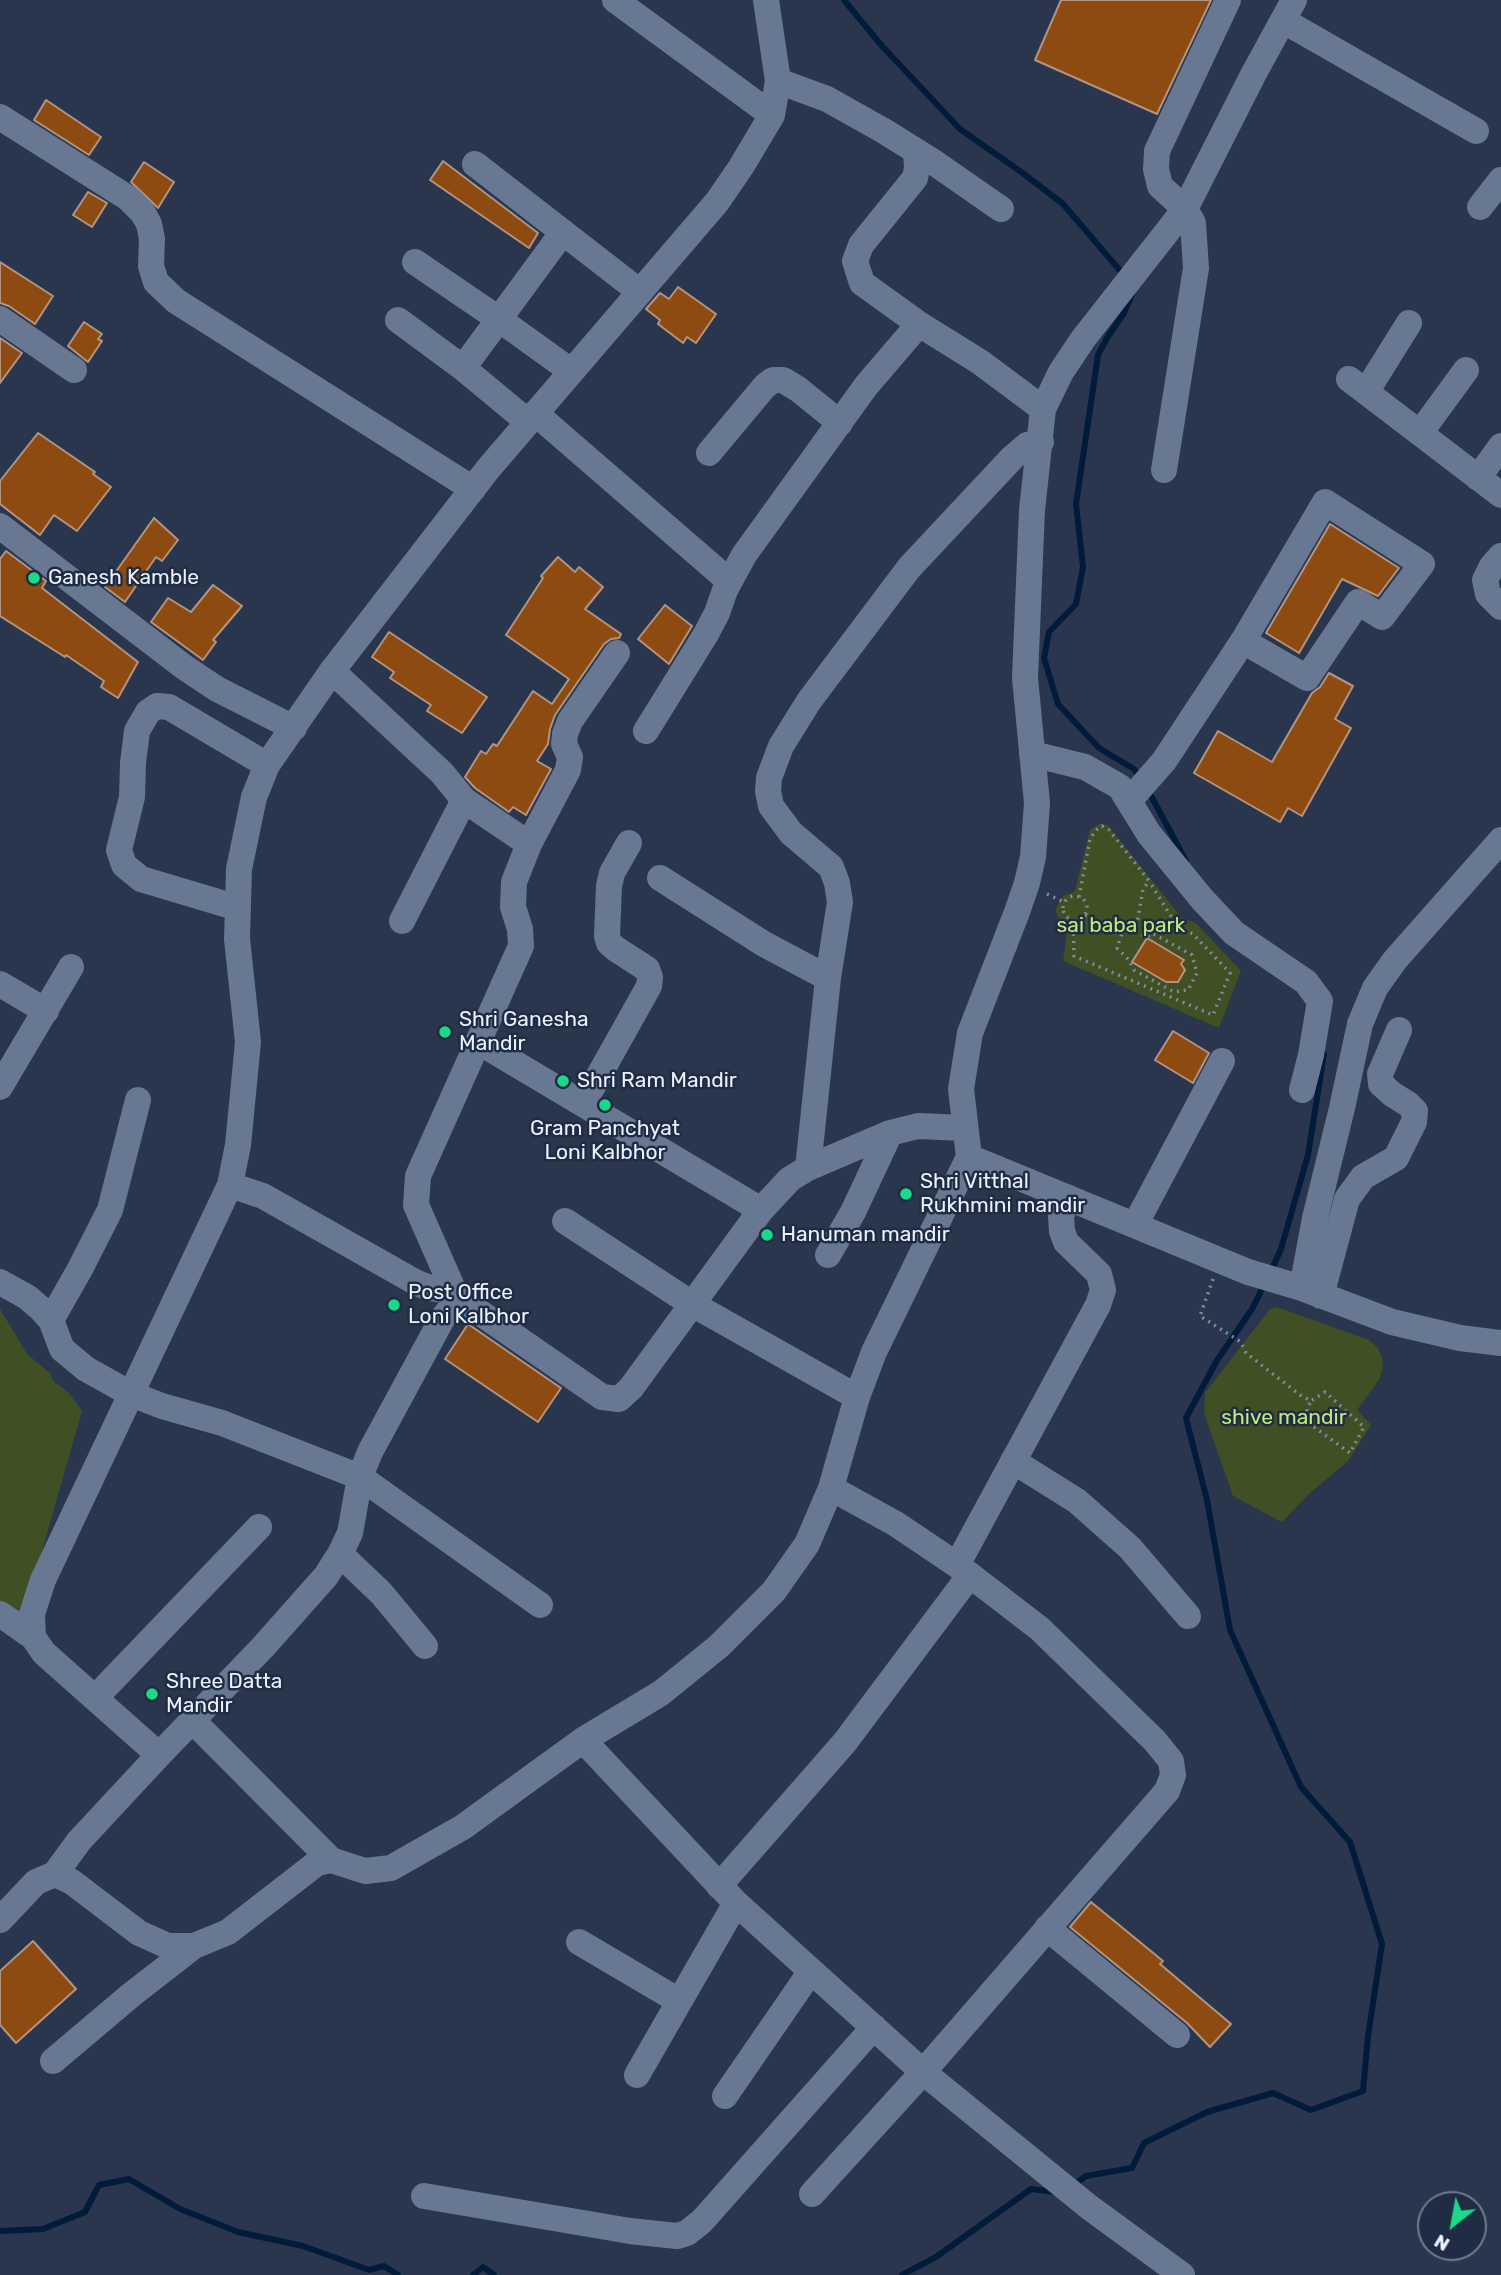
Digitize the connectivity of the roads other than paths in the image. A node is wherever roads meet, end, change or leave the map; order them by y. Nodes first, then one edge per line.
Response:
1 (615, 0) edge
2 (1228, 0) edge
3 (762, 5) edge
4 (1289, 11) edge
5 (778, 81) junction
6 (0, 97) edge
7 (0, 115) edge
8 (772, 115) junction
9 (1476, 131) dead end
10 (916, 151) junction
11 (475, 164) dead end
12 (1501, 180) edge
13 (1480, 206) dead end
14 (1001, 209) dead end
15 (1185, 209) junction
16 (563, 232) junction
17 (415, 262) dead end
18 (640, 292) junction
19 (0, 319) edge
20 (398, 320) dead end
21 (500, 320) junction
22 (1409, 323) dead end
23 (919, 324) junction
24 (463, 368) junction
25 (74, 370) dead end
26 (1466, 370) dead end
27 (571, 372) junction
28 (1043, 409) junction
29 (532, 418) junction
30 (840, 423) junction
31 (1420, 433) junction
32 (1041, 442) junction
33 (1501, 446) edge
34 (709, 453) dead end
35 (1164, 470) dead end
36 (1478, 478) junction
37 (473, 489) junction
38 (1501, 495) edge
39 (0, 526) edge
40 (1501, 556) edge
41 (729, 581) junction
42 (1501, 607) edge
43 (1243, 641) junction
44 (617, 653) dead end
45 (332, 671) junction
46 (294, 728) junction
47 (646, 731) dead end
48 (1032, 754) junction
49 (267, 765) junction
50 (1139, 790) junction
51 (464, 800) junction
52 (1501, 840) edge
53 (629, 842) dead end
54 (529, 844) junction
55 (660, 878) dead end
56 (238, 908) junction
57 (402, 921) dead end
58 (71, 967) dead end
59 (828, 978) junction
60 (0, 984) edge
61 (46, 1011) junction
62 (1399, 1030) dead end
63 (479, 1042) junction
64 (1222, 1061) dead end
65 (0, 1087) edge
66 (1302, 1090) dead end
67 (138, 1100) dead end
68 (583, 1104) junction
69 (965, 1128) junction
70 (890, 1133) junction
71 (970, 1157) junction
72 (808, 1168) junction
73 (230, 1185) junction
74 (1068, 1197) junction
75 (761, 1210) junction
76 (565, 1222) dead end
77 (1135, 1225) junction
78 (828, 1255) dead end
79 (0, 1282) edge
80 (1302, 1289) junction
81 (456, 1298) junction
82 (692, 1304) junction
83 (51, 1320) junction
84 (1501, 1343) edge
85 (131, 1394) junction
86 (857, 1397) junction
87 (1013, 1461) junction
88 (360, 1477) junction
89 (831, 1488) junction
90 (259, 1527) dead end
91 (340, 1554) junction
92 (963, 1570) junction
93 (540, 1605) dead end
94 (0, 1614) edge
95 (1188, 1616) dead end
96 (33, 1637) junction
97 (425, 1646) dead end
98 (95, 1698) junction
99 (193, 1721) junction
100 (583, 1740) junction
101 (159, 1755) junction
102 (331, 1860) junction
103 (55, 1874) junction
104 (727, 1895) junction
105 (0, 1920) edge
106 (1047, 1928) junction
107 (579, 1942) dead end
108 (194, 1946) junction
109 (811, 1971) junction
110 (679, 2001) junction
111 (874, 2027) junction
112 (1177, 2035) dead end
113 (53, 2061) dead end
114 (923, 2071) junction
115 (637, 2074) dead end
116 (724, 2096) dead end
117 (812, 2194) dead end
118 (424, 2196) dead end
119 (1182, 2275) edge

1 - 8 street
2 - 15 street
3 - 5 street
4 - 9 street
4 - 15 street
5 - 8 street
5 - 10 street
6 - 7 street
7 - 37 street
8 - 18 street
10 - 14 street
10 - 23 street
11 - 16 street
12 - 13 street
15 - 28 street
15 - 35 street
16 - 18 street
16 - 21 street
17 - 21 street
18 - 27 street
19 - 25 street
20 - 24 street
21 - 24 street
21 - 27 street
22 - 31 street
23 - 28 street
23 - 30 street
24 - 29 street
26 - 31 street
27 - 29 street
28 - 32 street
29 - 37 street
29 - 41 street
30 - 34 street
30 - 41 street
31 - 36 street
32 - 48 street
32 - 59 street
33 - 36 street
36 - 38 street
37 - 45 street
39 - 46 street
40 - 42 street
41 - 47 street
43 - 43 street
43 - 50 street
44 - 54 street
45 - 46 street
45 - 51 street
46 - 49 street
48 - 50 street
48 - 69 street
49 - 56 street
49 - 56 street
50 - 66 street
51 - 54 street
51 - 57 street
52 - 80 street
53 - 68 street
54 - 63 street
55 - 59 street
56 - 73 street
58 - 61 street
59 - 72 street
60 - 61 street
61 - 65 street
62 - 80 street
63 - 68 street
63 - 81 street
64 - 77 street
67 - 83 street
68 - 75 street
69 - 70 street
69 - 71 street
70 - 72 street
70 - 78 street
71 - 74 street
71 - 86 street
72 - 75 street
73 - 81 street
73 - 85 street
74 - 77 street
74 - 87 street
75 - 82 street
76 - 82 street
77 - 80 street
79 - 83 street
80 - 84 street
81 - 82 street
81 - 88 street
82 - 86 street
83 - 85 street
85 - 88 street
85 - 96 street
86 - 89 street
87 - 92 street
87 - 95 street
88 - 91 street
88 - 93 street
89 - 92 street
89 - 100 street
90 - 98 street
91 - 97 street
91 - 99 street
92 - 104 street
92 - 106 street
94 - 96 street
96 - 98 street
98 - 101 street
99 - 101 street
99 - 102 street
100 - 102 street
100 - 104 street
101 - 103 street
102 - 108 street
103 - 105 street
103 - 108 street
104 - 109 street
104 - 110 street
106 - 112 street
106 - 114 street
107 - 110 street
108 - 113 street
109 - 111 street
109 - 116 street
110 - 115 street
111 - 114 street
111 - 118 street
114 - 117 street
114 - 119 street

